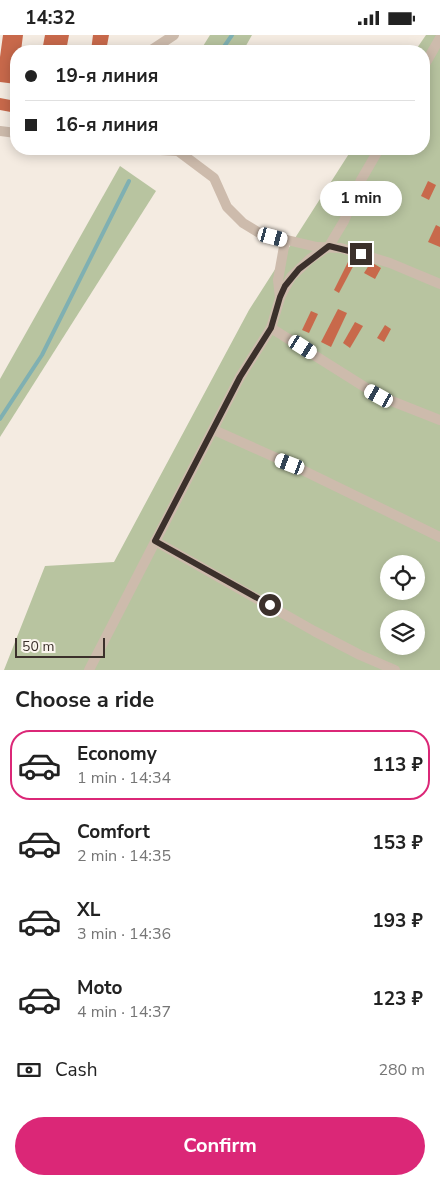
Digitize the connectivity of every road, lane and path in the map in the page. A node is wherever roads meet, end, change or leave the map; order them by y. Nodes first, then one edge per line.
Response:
1 (174, 35) edge
2 (440, 38) edge
3 (159, 45) edge
4 (430, 56) edge
5 (183, 155) edge
6 (376, 155) edge
7 (285, 241) junction
8 (329, 246) junction
9 (440, 284) edge
10 (280, 297) junction
11 (271, 328) junction
12 (440, 420) edge
13 (214, 430) junction
14 (440, 537) edge
15 (155, 541) junction
16 (89, 670) edge
17 (395, 670) edge

1 - 3 street
2 - 4 street
5 - 7 street
6 - 8 street
7 - 8 street
7 - 10 street
8 - 9 street
8 - 10 street
10 - 11 street
11 - 12 street
11 - 13 street
13 - 14 street
13 - 15 street
15 - 16 street
15 - 17 street

